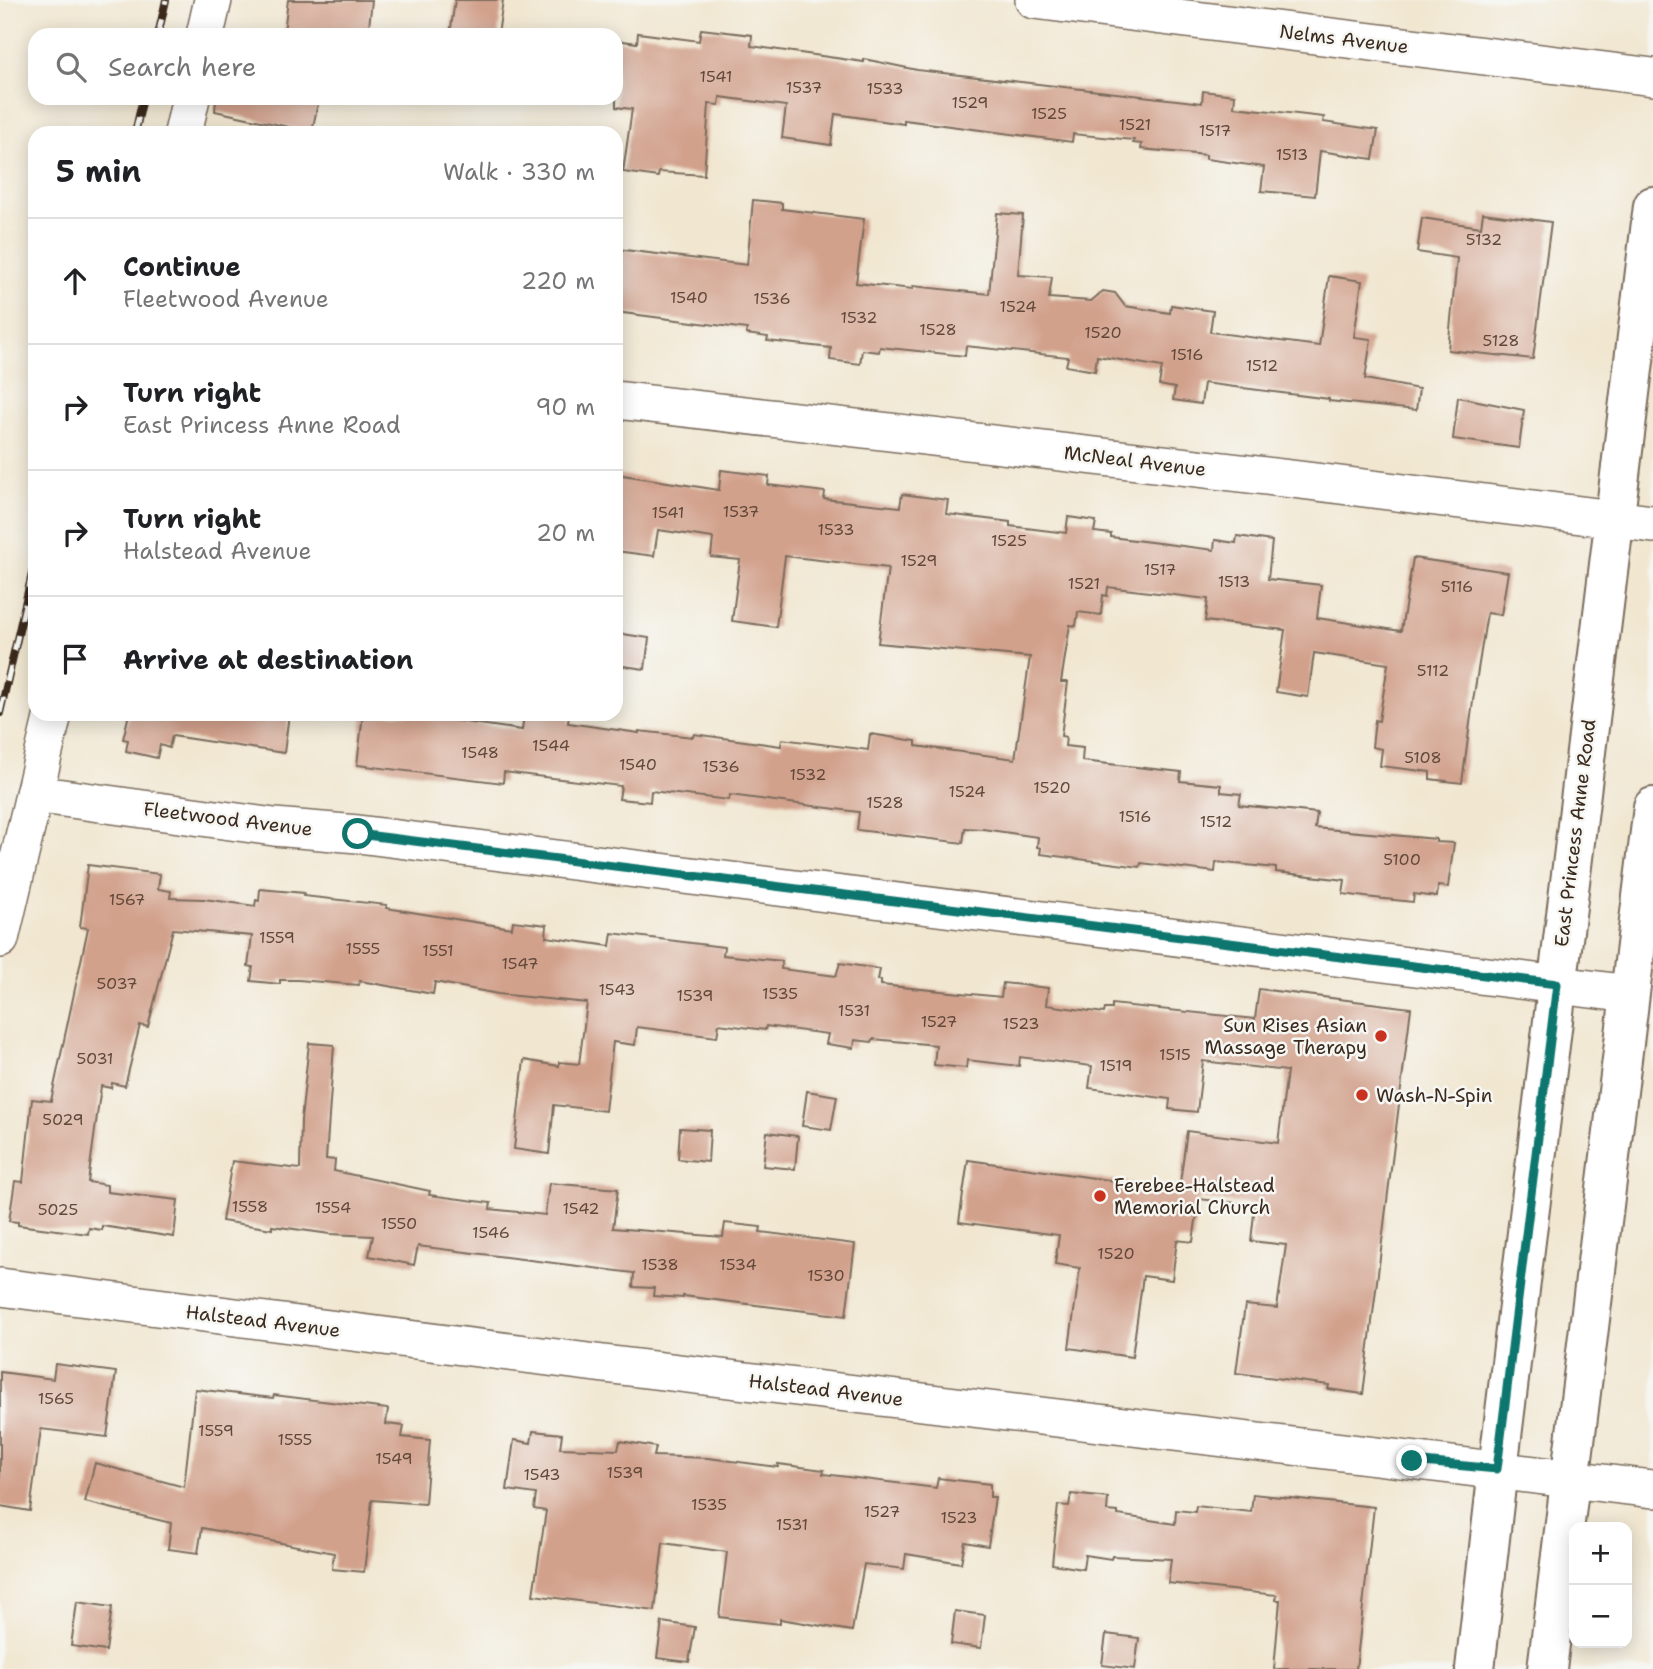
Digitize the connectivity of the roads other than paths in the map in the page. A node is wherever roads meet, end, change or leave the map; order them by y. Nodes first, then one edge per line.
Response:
1 (213, 0) edge
2 (1034, 0) edge
3 (207, 28) edge
4 (1653, 78) edge
5 (189, 105) edge
6 (185, 126) edge
7 (1653, 206) edge
8 (623, 401) edge
9 (1614, 519) junction
10 (1653, 524) edge
11 (50, 721) edge
12 (34, 794) junction
13 (1653, 807) edge
14 (0, 939) edge
15 (1557, 984) junction
16 (1630, 994) junction
17 (0, 1287) edge
18 (1497, 1469) junction
19 (1570, 1478) junction
20 (1653, 1489) edge
21 (1475, 1669) edge
22 (1547, 1669) edge

1 - 3 street
2 - 4 street, Nelms Avenue
5 - 6 street
7 - 9 main road, East Princess Anne Road
8 - 9 street, McNeal Avenue
9 - 10 street, McNeal Avenue
9 - 15 main road, East Princess Anne Road
11 - 12 street
12 - 14 street
12 - 15 street, Fleetwood Avenue
13 - 16 main road
15 - 16 street, Fleetwood Avenue
15 - 18 main road, East Princess Anne Road
16 - 19 main road
17 - 18 street, Halstead Avenue
18 - 19 street, Halstead Avenue
18 - 21 main road, East Princess Anne Road
19 - 20 street, Halstead Avenue
19 - 22 main road

